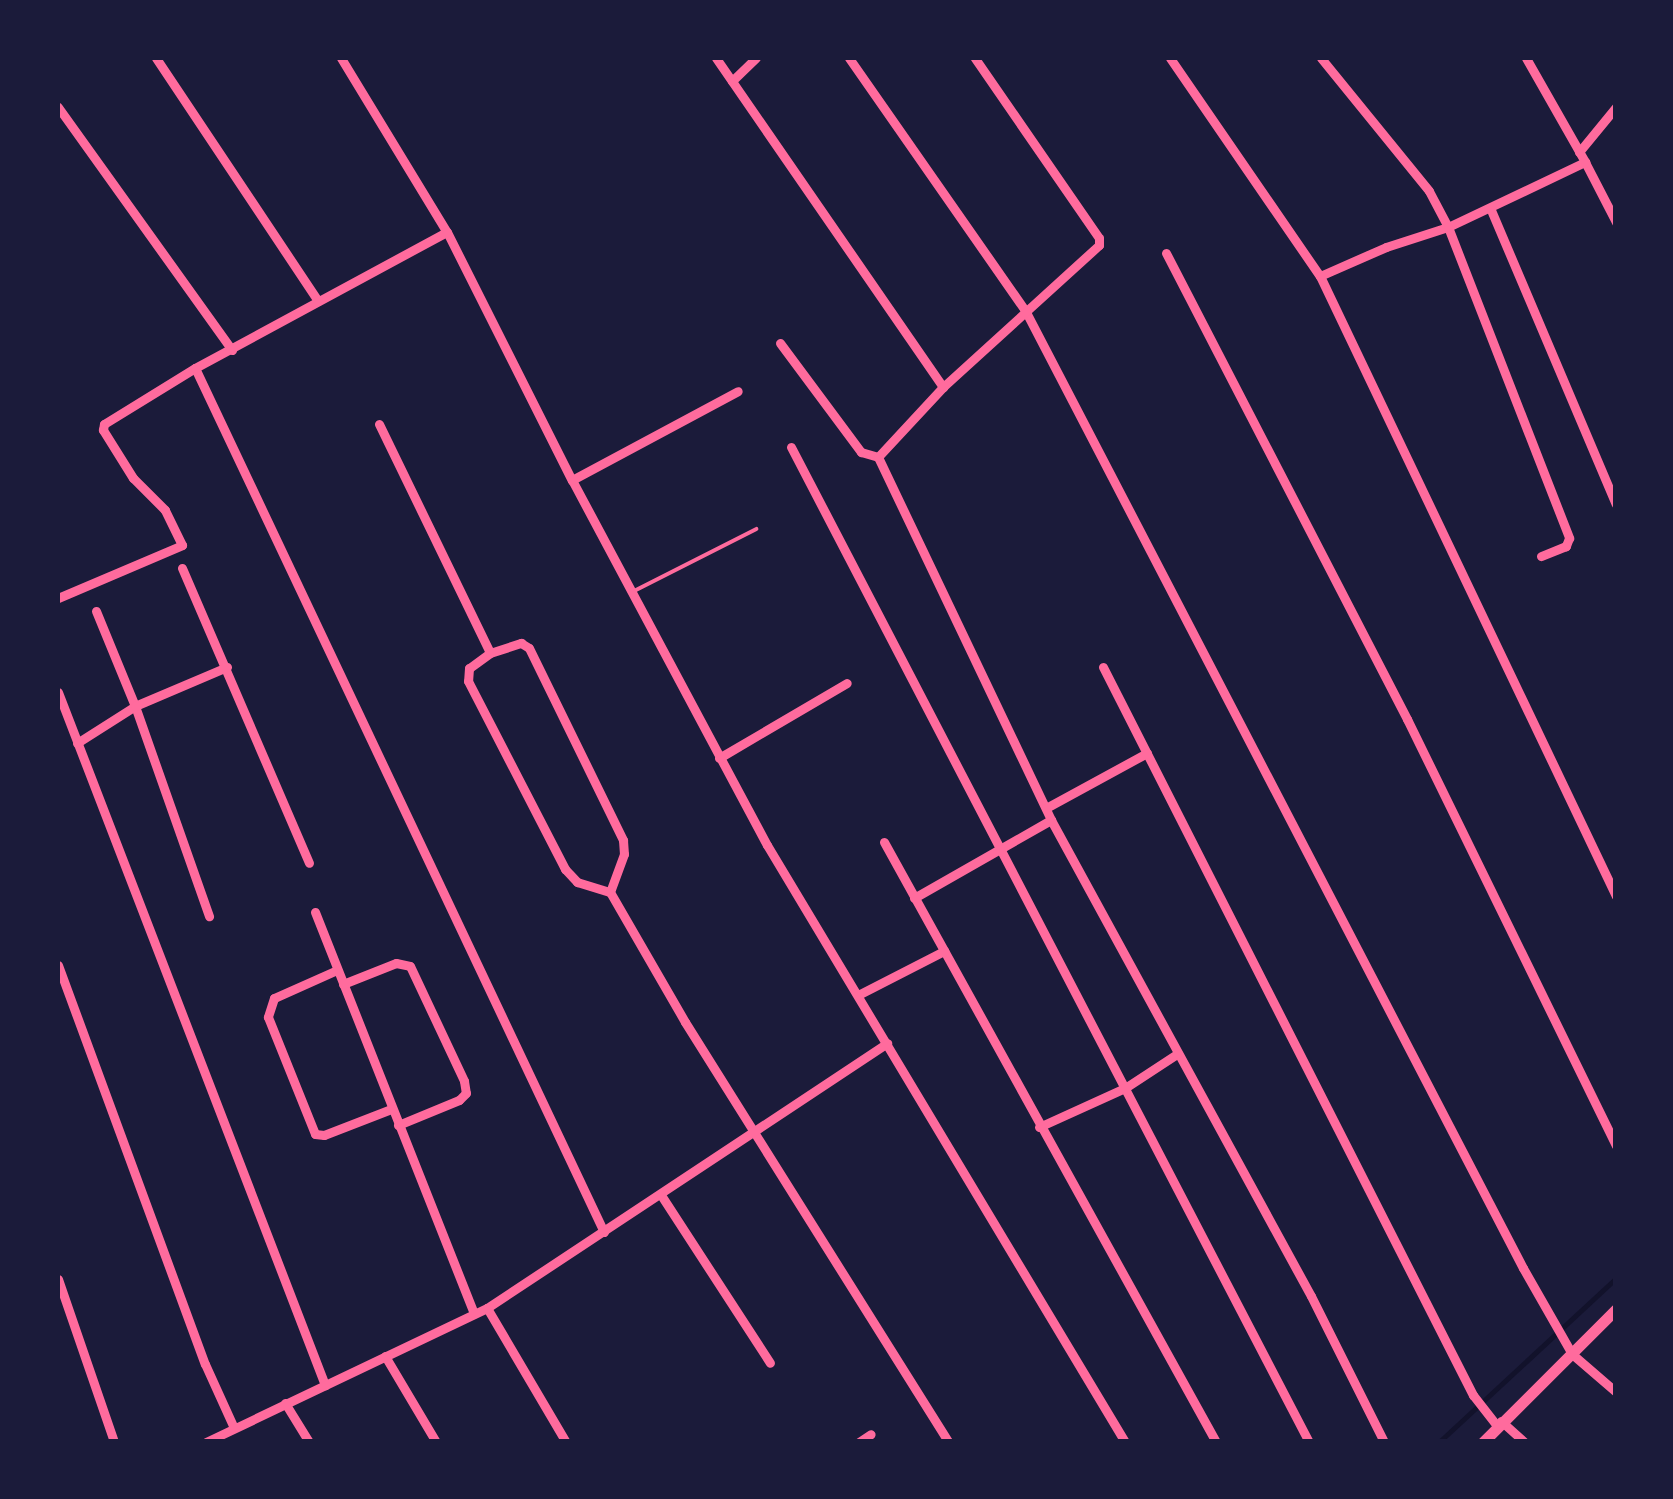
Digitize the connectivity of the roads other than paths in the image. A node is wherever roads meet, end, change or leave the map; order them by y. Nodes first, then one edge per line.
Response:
1 (156, 58) edge
2 (340, 58) edge
3 (716, 58) edge
4 (756, 58) edge
5 (848, 58) edge
6 (975, 58) edge
7 (1170, 58) edge
8 (1321, 58) edge
9 (1526, 58) edge
10 (732, 81) junction
11 (58, 107) edge
12 (1616, 107) edge
13 (1579, 152) junction
14 (1585, 162) junction
15 (1492, 210) junction
16 (1616, 222) edge
17 (1448, 227) junction
18 (447, 232) junction
19 (1166, 254) dead end
20 (1320, 276) junction
21 (318, 301) junction
22 (1026, 312) junction
23 (780, 343) dead end
24 (232, 350) junction
25 (195, 368) junction
26 (943, 387) junction
27 (738, 391) dead end
28 (379, 424) dead end
29 (791, 448) dead end
30 (878, 457) junction
31 (572, 480) junction
32 (1616, 504) edge
33 (756, 529) dead end
34 (1540, 556) dead end
35 (182, 568) dead end
36 (632, 592) junction
37 (58, 598) edge
38 (96, 611) dead end
39 (490, 653) junction
40 (227, 667) junction
41 (1102, 667) dead end
42 (847, 683) dead end
43 (58, 692) edge
44 (136, 706) junction
45 (78, 743) junction
46 (1146, 754) junction
47 (719, 758) junction
48 (1046, 808) junction
49 (1051, 820) junction
50 (884, 842) dead end
51 (1000, 852) junction
52 (309, 863) dead end
53 (610, 892) junction
54 (1616, 896) edge
55 (914, 898) junction
56 (315, 912) dead end
57 (210, 916) dead end
58 (944, 952) junction
59 (58, 965) edge
60 (338, 970) junction
61 (343, 984) junction
62 (858, 995) junction
63 (887, 1043) junction
64 (1177, 1054) junction
65 (1125, 1088) junction
66 (391, 1109) junction
67 (398, 1125) junction
68 (1039, 1127) junction
69 (755, 1131) junction
70 (1616, 1146) edge
71 (661, 1196) junction
72 (604, 1232) junction
73 (58, 1279) edge
74 (486, 1308) junction
75 (1616, 1309) edge
76 (474, 1314) junction
77 (1572, 1354) junction
78 (385, 1356) junction
79 (770, 1363) dead end
80 (325, 1385) junction
81 (1616, 1392) edge
82 (286, 1403) junction
83 (1499, 1424) junction
84 (234, 1428) junction
85 (871, 1434) dead end
86 (114, 1442) edge
87 (206, 1442) edge
88 (309, 1442) edge
89 (436, 1442) edge
90 (566, 1442) edge
91 (859, 1442) edge
92 (948, 1442) edge
93 (1125, 1442) edge
94 (1216, 1442) edge
95 (1309, 1442) edge
96 (1384, 1442) edge
97 (1483, 1442) edge
98 (1524, 1442) edge

1 - 21 street
2 - 18 street
3 - 10 street
4 - 10 street
5 - 22 street
6 - 22 street
7 - 20 street
8 - 17 street
9 - 13 street
10 - 26 street
11 - 24 street
12 - 13 street
13 - 14 street
14 - 15 street
14 - 16 street
15 - 17 street
15 - 32 street
17 - 20 street
17 - 34 street
18 - 21 street
18 - 31 street
19 - 70 street
20 - 54 street
21 - 24 street
22 - 26 street
22 - 77 street
23 - 30 street
24 - 25 street
25 - 37 street
25 - 72 street
26 - 30 street
27 - 31 street
28 - 39 street
29 - 51 street
30 - 48 street
31 - 36 street
33 - 36 lane
35 - 40 street
36 - 47 street
38 - 44 street
39 - 53 street
39 - 53 street
40 - 44 street
40 - 52 street
41 - 46 street
42 - 47 street
43 - 45 street
44 - 45 street
44 - 57 street
45 - 80 street
46 - 48 street
46 - 83 street
47 - 62 street
48 - 49 street
49 - 51 street
49 - 64 street
50 - 55 street
51 - 55 street
51 - 65 street
53 - 69 street
55 - 58 street
56 - 60 street
58 - 62 street
58 - 68 street
59 - 84 street
60 - 61 street
60 - 66 street
61 - 66 street
61 - 67 street
62 - 63 street
63 - 69 street
63 - 93 street
64 - 65 street
64 - 96 street
65 - 68 street
65 - 95 street
66 - 67 street
67 - 76 street
68 - 94 street
69 - 71 street
69 - 92 street
71 - 72 street
71 - 79 street
72 - 74 street
73 - 86 street
74 - 76 street
74 - 90 street
75 - 77 street
76 - 78 street
77 - 81 street
77 - 83 street
78 - 80 street
78 - 89 street
80 - 82 street
82 - 84 street
82 - 88 street
83 - 97 street
83 - 98 street
84 - 87 street
85 - 91 street

